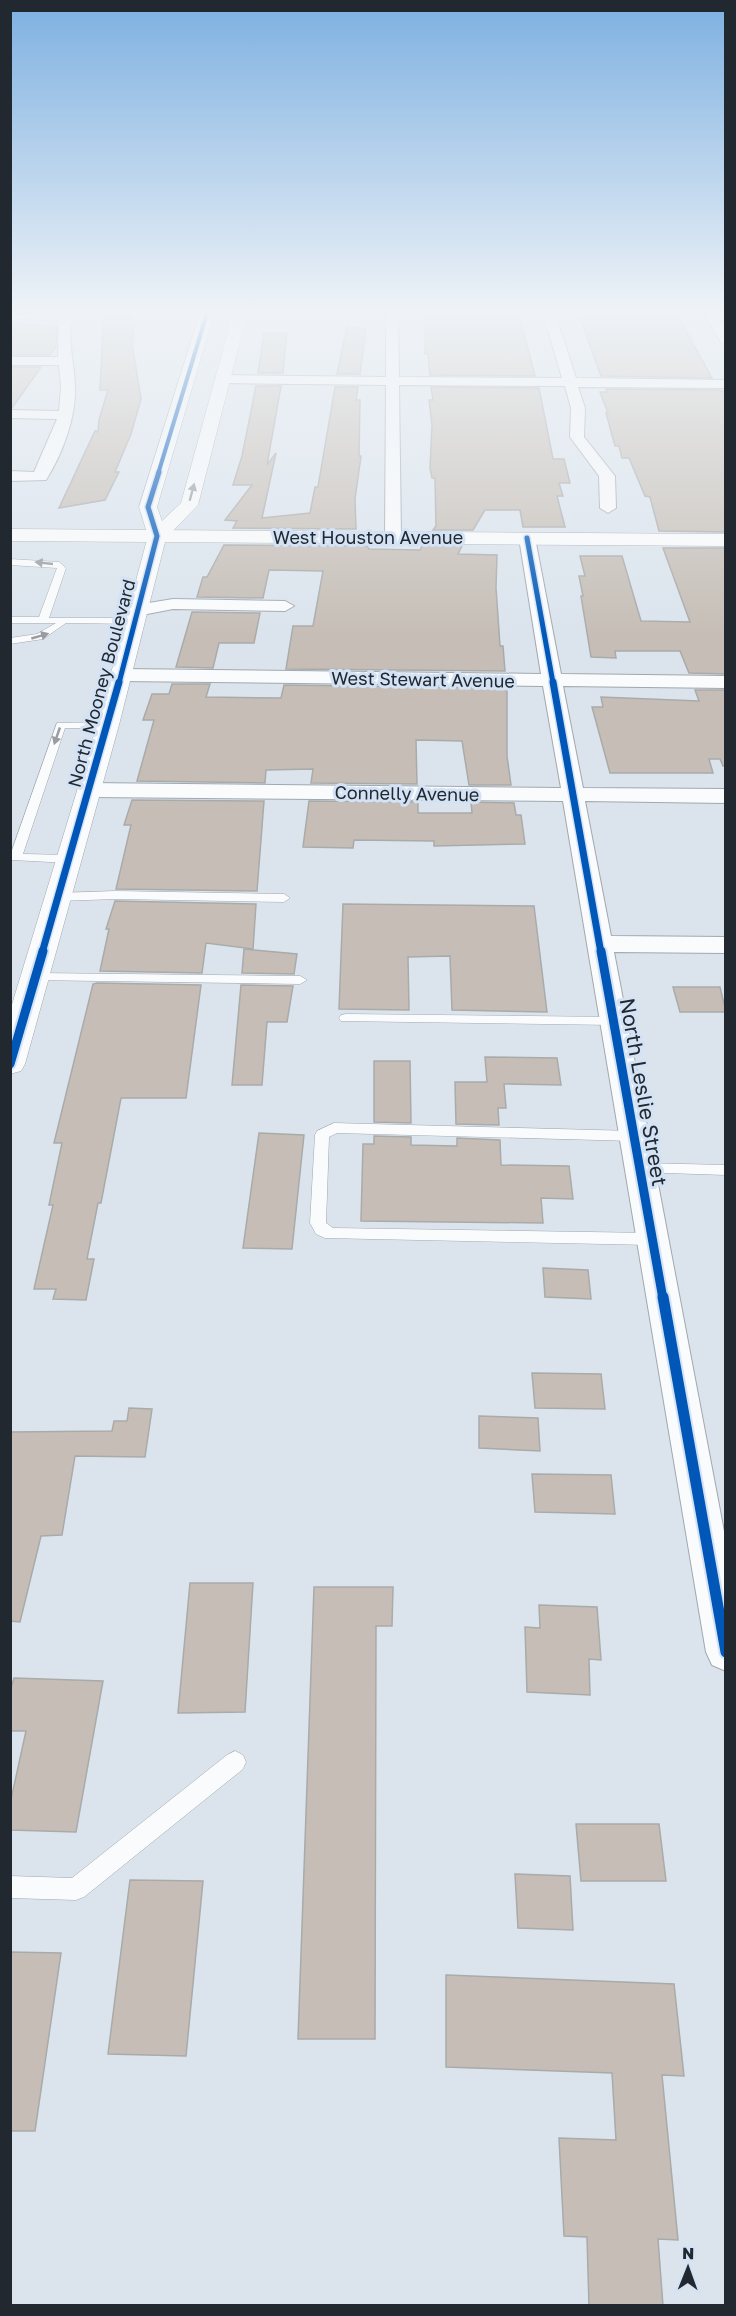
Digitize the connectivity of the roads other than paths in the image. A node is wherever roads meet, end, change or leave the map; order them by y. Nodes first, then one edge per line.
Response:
1 (64, 418) edge
2 (175, 418) edge
3 (212, 418) edge
4 (394, 418) edge
5 (578, 418) edge
6 (10, 476) edge
7 (608, 508) dead end
8 (10, 535) edge
9 (157, 536) junction
10 (393, 537) junction
11 (526, 538) junction
12 (726, 540) edge
13 (10, 562) edge
14 (285, 606) dead end
15 (136, 615) junction
16 (10, 620) edge
17 (43, 620) junction
18 (64, 620) junction
19 (10, 641) edge
20 (121, 675) junction
21 (552, 681) junction
22 (726, 682) edge
23 (108, 725) junction
24 (89, 790) junction
25 (573, 794) junction
26 (726, 796) edge
27 (70, 858) junction
28 (58, 897) junction
29 (284, 898) dead end
30 (600, 944) junction
31 (726, 945) edge
32 (36, 977) junction
33 (300, 980) dead end
34 (346, 1018) dead end
35 (614, 1021) junction
36 (10, 1064) edge
37 (634, 1136) junction
38 (640, 1168) junction
39 (726, 1170) edge
40 (652, 1239) junction
41 (726, 1652) edge
42 (235, 1762) dead end
43 (10, 1887) edge

1 - 6 street
2 - 9 street
9 -> 3 street
4 - 10 street
5 - 7 street
8 - 9 street, West Houston Avenue
9 - 10 street, West Houston Avenue
9 - 15 street, North Mooney Boulevard
10 - 11 street, West Houston Avenue
11 - 12 street, West Houston Avenue
11 - 21 street, North Leslie Street
17 -> 13 lane
14 - 15 street
15 - 18 lane
15 - 20 street, North Mooney Boulevard
16 - 17 lane
17 - 18 lane
19 -> 18 lane
20 - 21 street, West Stewart Avenue
20 - 23 street, North Mooney Boulevard
21 - 22 street, West Stewart Avenue
21 - 25 street, North Leslie Street
23 - 24 street, North Mooney Boulevard
23 -> 27 lane
24 - 25 street, Connelly Avenue
24 - 27 street, North Mooney Boulevard
25 - 26 street, Connelly Avenue
25 - 30 street, North Leslie Street
27 - 28 street, North Mooney Boulevard
28 - 29 lane
28 - 32 street, North Mooney Boulevard
30 - 31 street
30 - 35 street, North Leslie Street
32 - 33 lane
32 - 36 street, North Mooney Boulevard
34 - 35 lane
35 - 37 street, North Leslie Street
37 - 38 street, North Leslie Street
37 - 40 lane
38 - 39 lane
38 - 40 street, North Leslie Street
40 - 41 street, North Leslie Street
42 - 43 lane

